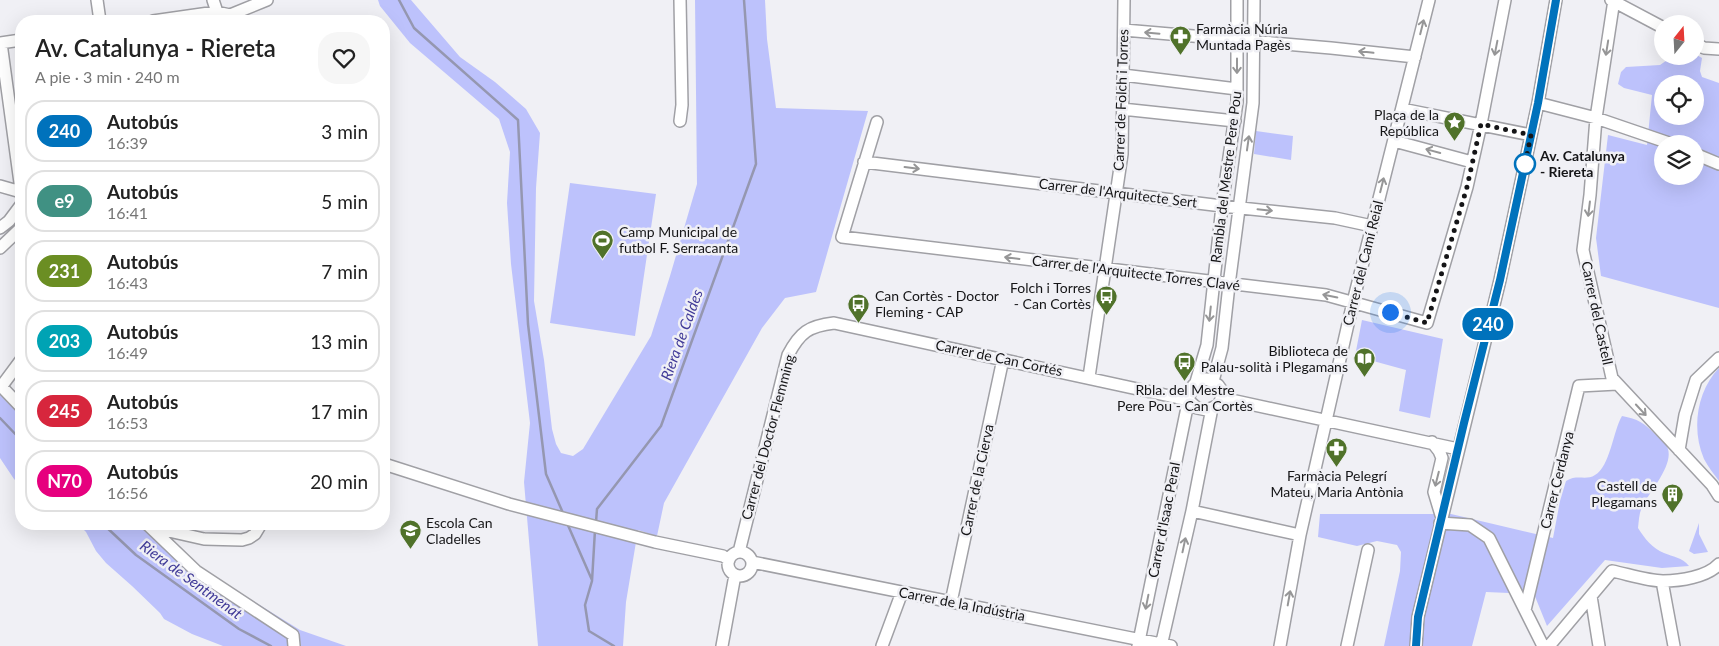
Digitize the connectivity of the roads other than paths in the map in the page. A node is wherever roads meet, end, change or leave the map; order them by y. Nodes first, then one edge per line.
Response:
1 (97, 0) edge
2 (213, 0) edge
3 (267, 0) edge
4 (680, 0) edge
5 (1124, 0) edge
6 (1237, 0) edge
7 (1254, 0) edge
8 (1429, 0) edge
9 (1505, 0) edge
10 (1556, 0) edge
11 (1613, 1) edge
12 (99, 15) edge
13 (217, 15) edge
14 (230, 15) edge
15 (1654, 23) edge
16 (1124, 30) junction
17 (1237, 40) junction
18 (15, 41) edge
19 (1253, 41) junction
20 (0, 43) edge
21 (1704, 48) edge
22 (1719, 49) edge
23 (1415, 57) junction
24 (1122, 75) junction
25 (1237, 89) junction
26 (1538, 103) junction
27 (1122, 109) junction
28 (1402, 109) junction
29 (1596, 118) junction
30 (680, 121) dead end
31 (1235, 121) junction
32 (877, 122) dead end
33 (1481, 124) junction
34 (1531, 135) junction
35 (1654, 138) edge
36 (1394, 141) junction
37 (15, 149) edge
38 (1704, 158) edge
39 (864, 162) junction
40 (1472, 162) junction
41 (1719, 164) edge
42 (0, 186) edge
43 (15, 190) edge
44 (1116, 193) junction
45 (1222, 206) junction
46 (1239, 207) junction
47 (15, 213) edge
48 (1372, 226) junction
49 (0, 228) edge
50 (15, 234) edge
51 (0, 248) edge
52 (1105, 269) junction
53 (1213, 283) junction
54 (1229, 285) junction
55 (1353, 302) junction
56 (809, 329) joint
57 (1719, 358) edge
58 (1003, 359) junction
59 (15, 368) edge
60 (1089, 377) junction
61 (1213, 381) junction
62 (1196, 382) junction
63 (1617, 384) junction
64 (1, 386) edge
65 (1222, 398) junction
66 (1188, 400) junction
67 (15, 401) edge
68 (1212, 408) junction
69 (1326, 419) junction
70 (1464, 423) junction
71 (1432, 442) junction
72 (1458, 449) junction
73 (1679, 450) junction
74 (390, 466) edge
75 (1719, 496) edge
76 (1192, 511) junction
77 (1441, 520) junction
78 (153, 530) edge
79 (170, 530) edge
80 (257, 530) edge
81 (1300, 535) junction
82 (1368, 550) dead end
83 (739, 552) junction
84 (729, 560) junction
85 (752, 562) junction
86 (1717, 572) edge
87 (735, 575) junction
88 (1662, 581) junction
89 (902, 592) junction
90 (1590, 596) junction
91 (951, 602) junction
92 (1525, 610) junction
93 (1139, 643) edge
94 (1165, 645) edge
95 (1283, 645) edge
96 (294, 646) edge
97 (722, 646) edge
98 (882, 646) edge
99 (1347, 646) edge
100 (1416, 646) edge
101 (1543, 646) edge
102 (1550, 646) edge
103 (1599, 646) edge
104 (1674, 646) edge

1 - 12 street
2 - 13 street
3 - 14 street
4 - 30 street
5 - 16 street, Carrer de Folch i Torres
6 - 17 street, Rambla del Mestre Pere Pou
7 - 19 street, Rambla del Mestre Pere Pou
23 -> 8 street, Carrer del Camí Reial
9 -> 33 street
10 - 26 street
11 - 15 street
11 -> 29 street, Carrer del Castell
17 -> 16 street
16 - 24 street, Carrer de Folch i Torres
17 - 19 street
17 -> 25 street, Rambla del Mestre Pere Pou
18 - 20 street
23 -> 19 street
46 -> 19 street, Rambla del Mestre Pere Pou
20 - 37 street
21 - 22 street
23 - 28 street, Carrer del Camí Reial
24 - 25 street
24 - 27 street, Carrer de Folch i Torres
25 - 31 street, Rambla del Mestre Pere Pou
26 - 29 street
26 - 34 street
27 - 31 street
27 - 44 street, Carrer de Folch i Torres
28 - 33 street
28 - 36 street, Carrer del Camí Reial
29 - 35 street
29 -> 63 street, Carrer del Castell
31 - 45 street, Rambla del Mestre Pere Pou
32 - 39 street
33 - 34 street
33 - 40 street
34 - 70 street
40 -> 36 street
48 -> 36 street, Carrer del Camí Reial
38 - 41 street
39 -> 44 street, Carrer de l'Arquitecte Sert
52 -> 39 street, Carrer de l'Arquitecte Torres Clavé
40 - 55 street, Carrer de l'Arquitecte Torres Clavé
42 - 43 street
44 - 45 street, Carrer de l'Arquitecte Sert
44 - 52 street, Carrer de Folch i Torres
45 - 46 street, Carrer de l'Arquitecte Sert
45 - 53 street, Rambla del Mestre Pere Pou
46 -> 48 street, Carrer de l'Arquitecte Sert
46 - 54 street, Rambla del Mestre Pere Pou
47 - 49 street
48 - 55 street, Carrer del Camí Reial
50 - 51 street
52 - 53 street, Carrer de l'Arquitecte Torres Clavé
52 - 60 street, Carrer de Folch i Torres
53 - 54 street, Carrer de l'Arquitecte Torres Clavé
53 -> 62 street, Rambla del Mestre Pere Pou
55 -> 54 street, Carrer de l'Arquitecte Torres Clavé
54 - 61 street, Rambla del Mestre Pere Pou
55 - 69 street, Carrer del Camí Reial
56 - 58 street, Carrer de Can Cortés
56 - 83 street, Carrer del Doctor Flemming
57 - 73 street
58 - 60 street, Carrer de Can Cortés
58 - 91 street, Carrer de la Cierva
59 - 64 street
60 - 66 street, Carrer de Can Cortés
61 - 62 street
61 - 65 street
62 - 66 street
63 -> 73 street, Carrer del Castell
63 - 92 street, Carrer Cerdanya
64 - 67 street
65 - 68 street
65 - 69 street
66 - 68 street
66 -> 93 street, Carrer d'Isaac Peral
68 - 76 street, Carrer d'Isaac Peral
69 - 71 street
69 - 81 street, Carrer del Camí Reial
70 - 71 street
70 - 72 street
71 - 72 street
71 -> 77 street
72 - 77 street
73 - 75 street, Carrer del Castell
74 - 84 street
76 - 81 street
94 -> 76 street, Carrer d'Isaac Peral
77 - 92 street
77 - 100 street
78 - 96 street
79 - 80 street
95 -> 81 street, Carrer del Camí Reial
82 - 99 street
83 - 84 street
83 - 85 street
84 - 87 street
85 - 87 street
85 - 89 street, Carrer de la Indústria
86 - 88 street
87 - 97 street
88 - 90 street
88 - 104 street
89 - 91 street, Carrer de la Indústria
89 - 98 street
90 - 102 street
90 - 103 street
91 - 93 street, Carrer de la Indústria
92 - 101 street
93 - 94 street, Carrer de la Indústria

